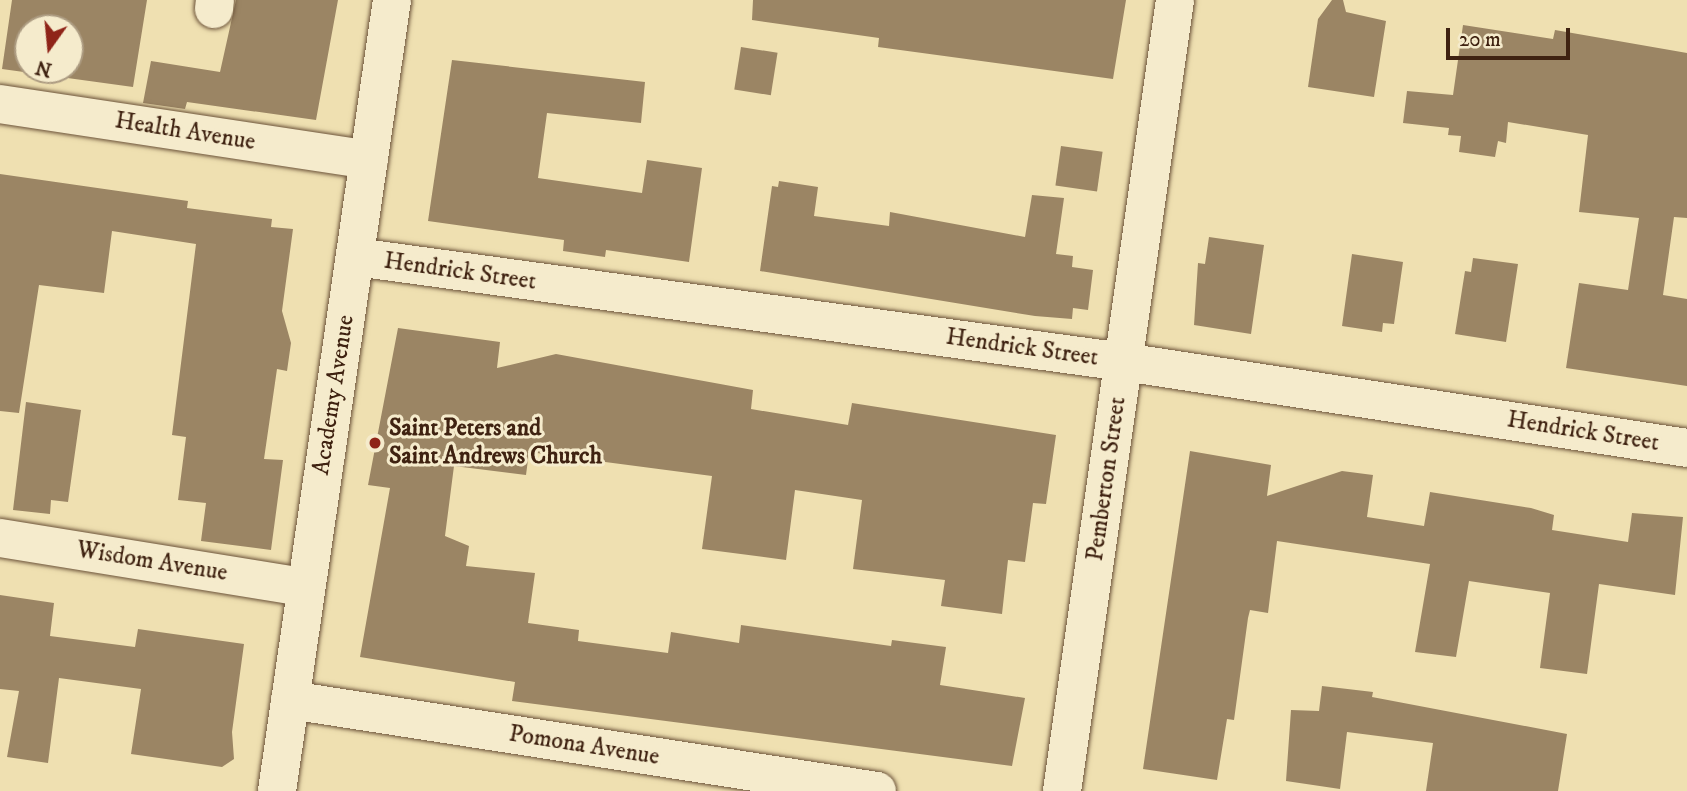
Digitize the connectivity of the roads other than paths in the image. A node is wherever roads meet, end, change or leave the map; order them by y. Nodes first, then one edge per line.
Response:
1 (392, 0) edge
2 (1175, 0) edge
3 (0, 104) edge
4 (369, 160) junction
5 (356, 257) junction
6 (1124, 362) junction
7 (1687, 448) edge
8 (0, 538) edge
9 (304, 587) junction
10 (290, 700) junction
11 (277, 791) edge
12 (877, 791) edge
13 (1062, 791) edge

1 - 4 street, Academy Avenue
2 - 6 street, Pemberton Street
3 - 4 street, Health Avenue
4 - 5 street, Academy Avenue
5 - 6 street, Hendrick Street
5 - 9 street, Academy Avenue
6 - 7 street, Hendrick Street
6 - 13 street, Pemberton Street
8 - 9 street, Wisdom Avenue
9 - 10 street, Academy Avenue
10 - 11 street, Academy Avenue
10 - 12 street, Pomona Avenue

